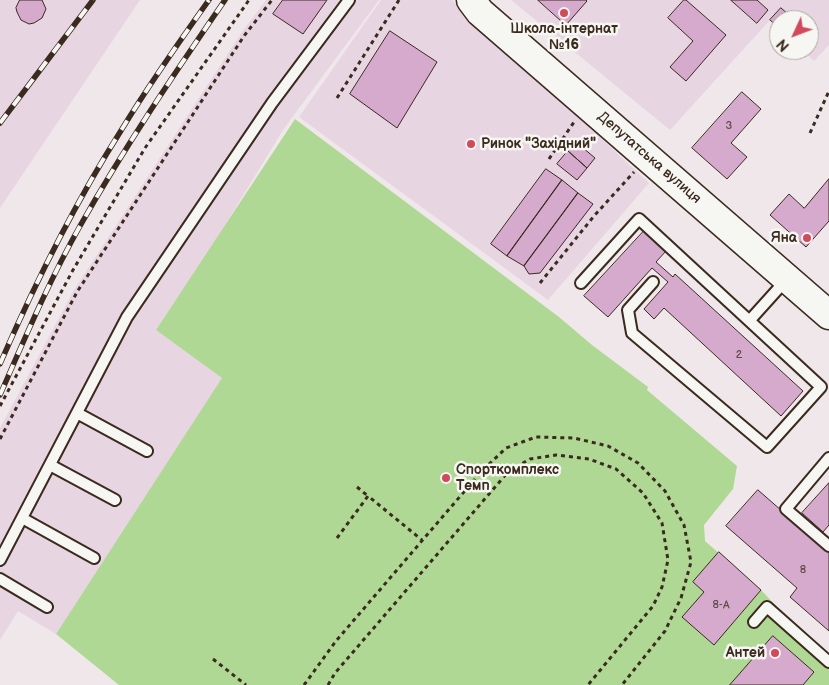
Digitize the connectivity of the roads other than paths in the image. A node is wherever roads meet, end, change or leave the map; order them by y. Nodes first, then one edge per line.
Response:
1 (349, 0) edge
2 (471, 0) edge
3 (787, 278) junction
4 (653, 282) dead end
5 (581, 283) dead end
6 (829, 315) edge
7 (750, 320) junction
8 (77, 412) junction
9 (147, 451) dead end
10 (829, 458) edge
11 (50, 465) junction
12 (115, 500) dead end
13 (22, 518) junction
14 (829, 546) edge
15 (94, 558) dead end
16 (0, 560) edge
17 (0, 579) edge
18 (47, 607) dead end
19 (754, 622) dead end
20 (829, 662) edge

1 - 8 lane
2 - 3 main road, Депутатська вулиця
3 - 6 main road, Депутатська вулиця
3 - 7 lane
4 - 7 lane
5 - 7 lane
8 - 9 lane
8 - 11 lane
10 - 14 lane
11 - 12 lane
11 - 13 lane
13 - 15 lane
13 - 16 lane
17 - 18 lane
19 - 20 lane

